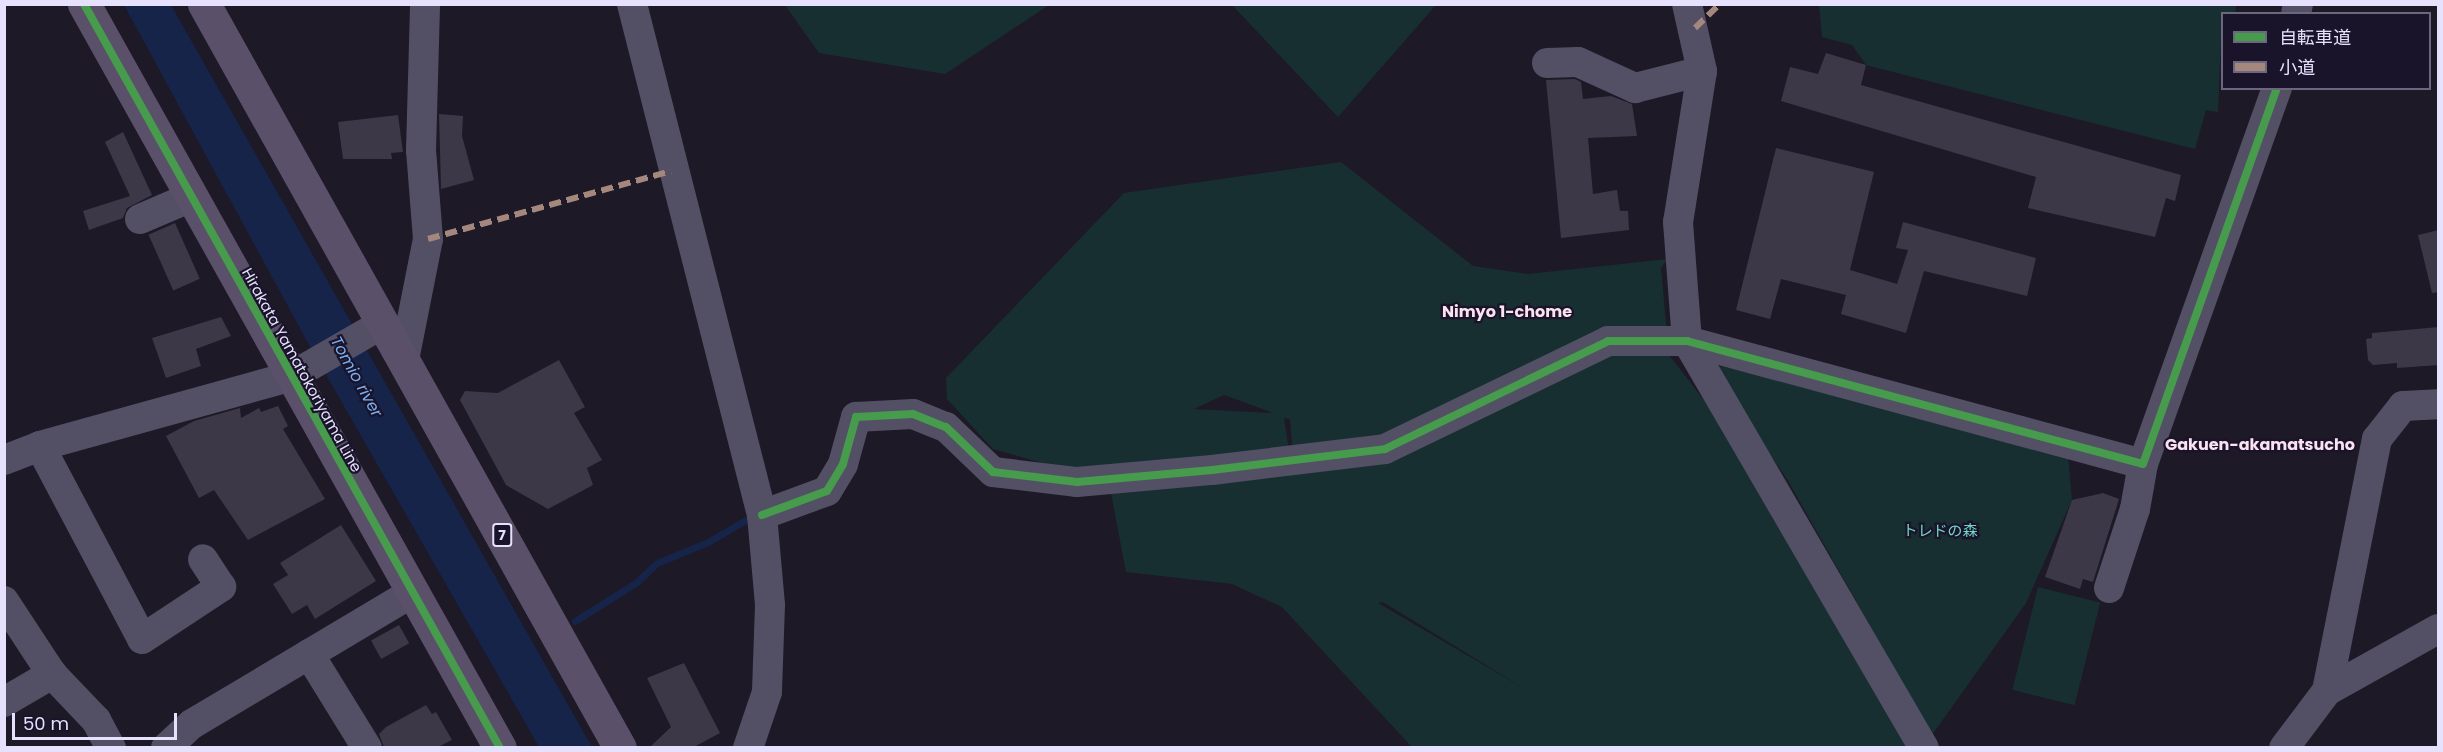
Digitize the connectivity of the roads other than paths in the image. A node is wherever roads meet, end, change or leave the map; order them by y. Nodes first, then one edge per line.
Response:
1 (84, 4) edge
2 (204, 4) edge
3 (424, 4) edge
4 (632, 4) edge
5 (1687, 4) edge
6 (1547, 63) dead end
7 (1702, 71) junction
8 (2276, 90) edge
9 (189, 198) junction
10 (140, 219) dead end
11 (375, 328) junction
12 (1687, 340) junction
13 (404, 360) junction
14 (300, 371) junction
15 (2439, 404) edge
16 (39, 446) junction
17 (4, 460) edge
18 (2143, 464) junction
19 (762, 515) junction
20 (203, 559) dead end
21 (2109, 588) dead end
22 (410, 594) junction
23 (4, 601) edge
24 (2439, 629) edge
25 (309, 654) junction
26 (52, 674) junction
27 (2327, 691) junction
28 (4, 702) edge
29 (175, 744) edge
30 (111, 747) edge
31 (367, 747) edge
32 (500, 747) edge
33 (620, 747) edge
34 (748, 747) edge
35 (1924, 747) edge
36 (2284, 747) edge

1 - 9 main road, Hirakata Yamatokoriyama Line
2 - 11 main road, 7
3 - 13 street
4 - 19 street
5 - 7 street
6 - 7 street
7 - 12 street
8 - 18 street
9 - 10 street
9 - 14 main road, Hirakata Yamatokoriyama Line
11 - 13 main road, 7
11 - 14 street
12 - 18 street
12 - 19 street
12 - 35 street
13 - 33 main road, 7
14 - 16 street
14 - 22 main road, Hirakata Yamatokoriyama Line
15 - 27 street
16 - 17 street
16 - 20 street
18 - 21 street
19 - 34 street
22 - 25 street
22 - 32 main road, Hirakata Yamatokoriyama Line
23 - 26 street
24 - 27 street
25 - 29 street
25 - 31 street
26 - 28 street
26 - 30 street
27 - 36 street

